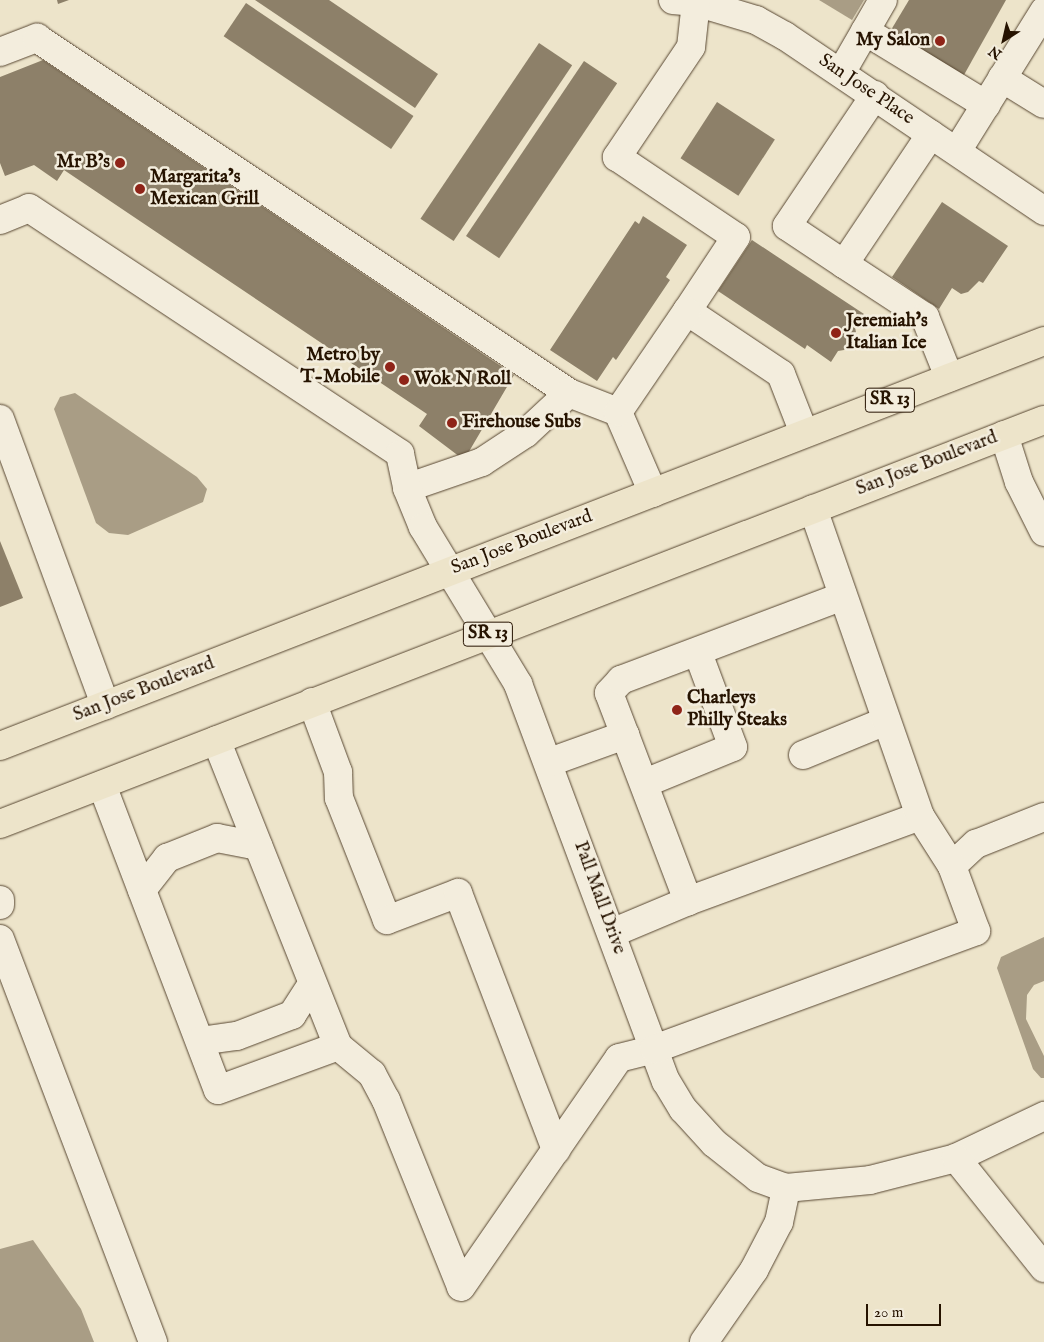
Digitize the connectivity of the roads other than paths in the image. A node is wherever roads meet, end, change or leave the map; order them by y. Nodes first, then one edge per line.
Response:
1 (883, 0) edge
2 (684, 1) edge
3 (1044, 11) edge
4 (865, 31) junction
5 (0, 52) edge
6 (841, 73) junction
7 (1002, 78) junction
8 (875, 95) junction
9 (1044, 104) edge
10 (986, 105) junction
11 (931, 134) junction
12 (957, 151) junction
13 (1044, 211) edge
14 (0, 220) edge
15 (844, 264) junction
16 (687, 311) junction
17 (1044, 341) edge
18 (949, 377) junction
19 (569, 393) junction
20 (618, 412) junction
21 (0, 419) edge
22 (1044, 420) edge
23 (804, 433) junction
24 (1004, 435) junction
25 (407, 488) junction
26 (653, 493) junction
27 (813, 508) junction
28 (1044, 532) edge
29 (450, 571) junction
30 (843, 596) junction
31 (488, 634) junction
32 (698, 652) junction
33 (312, 702) junction
34 (105, 705) junction
35 (886, 721) junction
36 (624, 735) junction
37 (216, 740) junction
38 (0, 746) edge
39 (804, 755) dead end
40 (550, 762) junction
41 (645, 782) junction
42 (102, 785) junction
43 (920, 816) junction
44 (1044, 817) edge
45 (0, 824) edge
46 (258, 846) junction
47 (952, 866) junction
48 (142, 890) junction
49 (0, 900) edge
50 (688, 901) junction
51 (0, 905) edge
52 (612, 934) junction
53 (0, 939) edge
54 (312, 984) junction
55 (200, 1041) junction
56 (338, 1046) junction
57 (654, 1049) junction
58 (1044, 1116) edge
59 (556, 1150) junction
60 (956, 1158) junction
61 (786, 1188) junction
62 (1044, 1268) edge
63 (153, 1342) edge
64 (704, 1342) edge

1 - 4 street
2 - 6 street, San Jose Place
2 - 16 street
3 - 7 street
4 - 6 street
4 - 10 street
5 - 19 street
6 - 8 street, San Jose Place
7 - 9 street
7 - 10 street
8 - 11 street, San Jose Place
8 - 15 street
10 - 12 street
11 - 12 street, San Jose Place
11 - 15 street
12 - 13 street, San Jose Place
14 - 25 street, Pall Mall Drive
15 - 18 street
16 - 20 street
16 - 23 street
17 - 18 main road, San Jose Boulevard / SR 13
18 - 23 main road, San Jose Boulevard / SR 13
19 - 20 street
19 - 25 street
20 - 26 street
21 - 34 street
22 - 24 main road, San Jose Boulevard / SR 13
23 - 26 main road, San Jose Boulevard / SR 13
24 - 27 main road, San Jose Boulevard / SR 13
24 - 28 street
25 - 29 street, Pall Mall Drive
26 - 29 main road, San Jose Boulevard / SR 13
27 - 30 street
27 - 31 main road, San Jose Boulevard / SR 13
29 - 31 street, Pall Mall Drive
29 - 34 main road, San Jose Boulevard / SR 13
30 - 32 street
30 - 35 street
31 - 33 main road, San Jose Boulevard / SR 13
31 - 40 street, Pall Mall Drive
32 - 36 street
32 - 41 street
33 - 37 main road, San Jose Boulevard / SR 13
33 - 59 street
34 - 38 main road, San Jose Boulevard / SR 13
35 - 39 street
35 - 43 street
36 - 40 street
36 - 41 street
37 - 42 main road, San Jose Boulevard / SR 13
37 - 46 street
40 - 52 street, Pall Mall Drive
41 - 50 street
42 - 45 main road, San Jose Boulevard / SR 13
42 - 48 street
43 - 47 street
43 - 50 street
44 - 47 street
46 - 48 street
46 - 54 street
47 - 57 street
48 - 55 street
49 - 51 street
50 - 52 street
52 - 57 street, Pall Mall Drive
53 - 63 street
54 - 55 street
54 - 56 street
55 - 56 street
56 - 59 street
57 - 59 street
57 - 61 street, Pall Mall Drive
58 - 60 street
60 - 61 street
60 - 62 street
61 - 64 street

